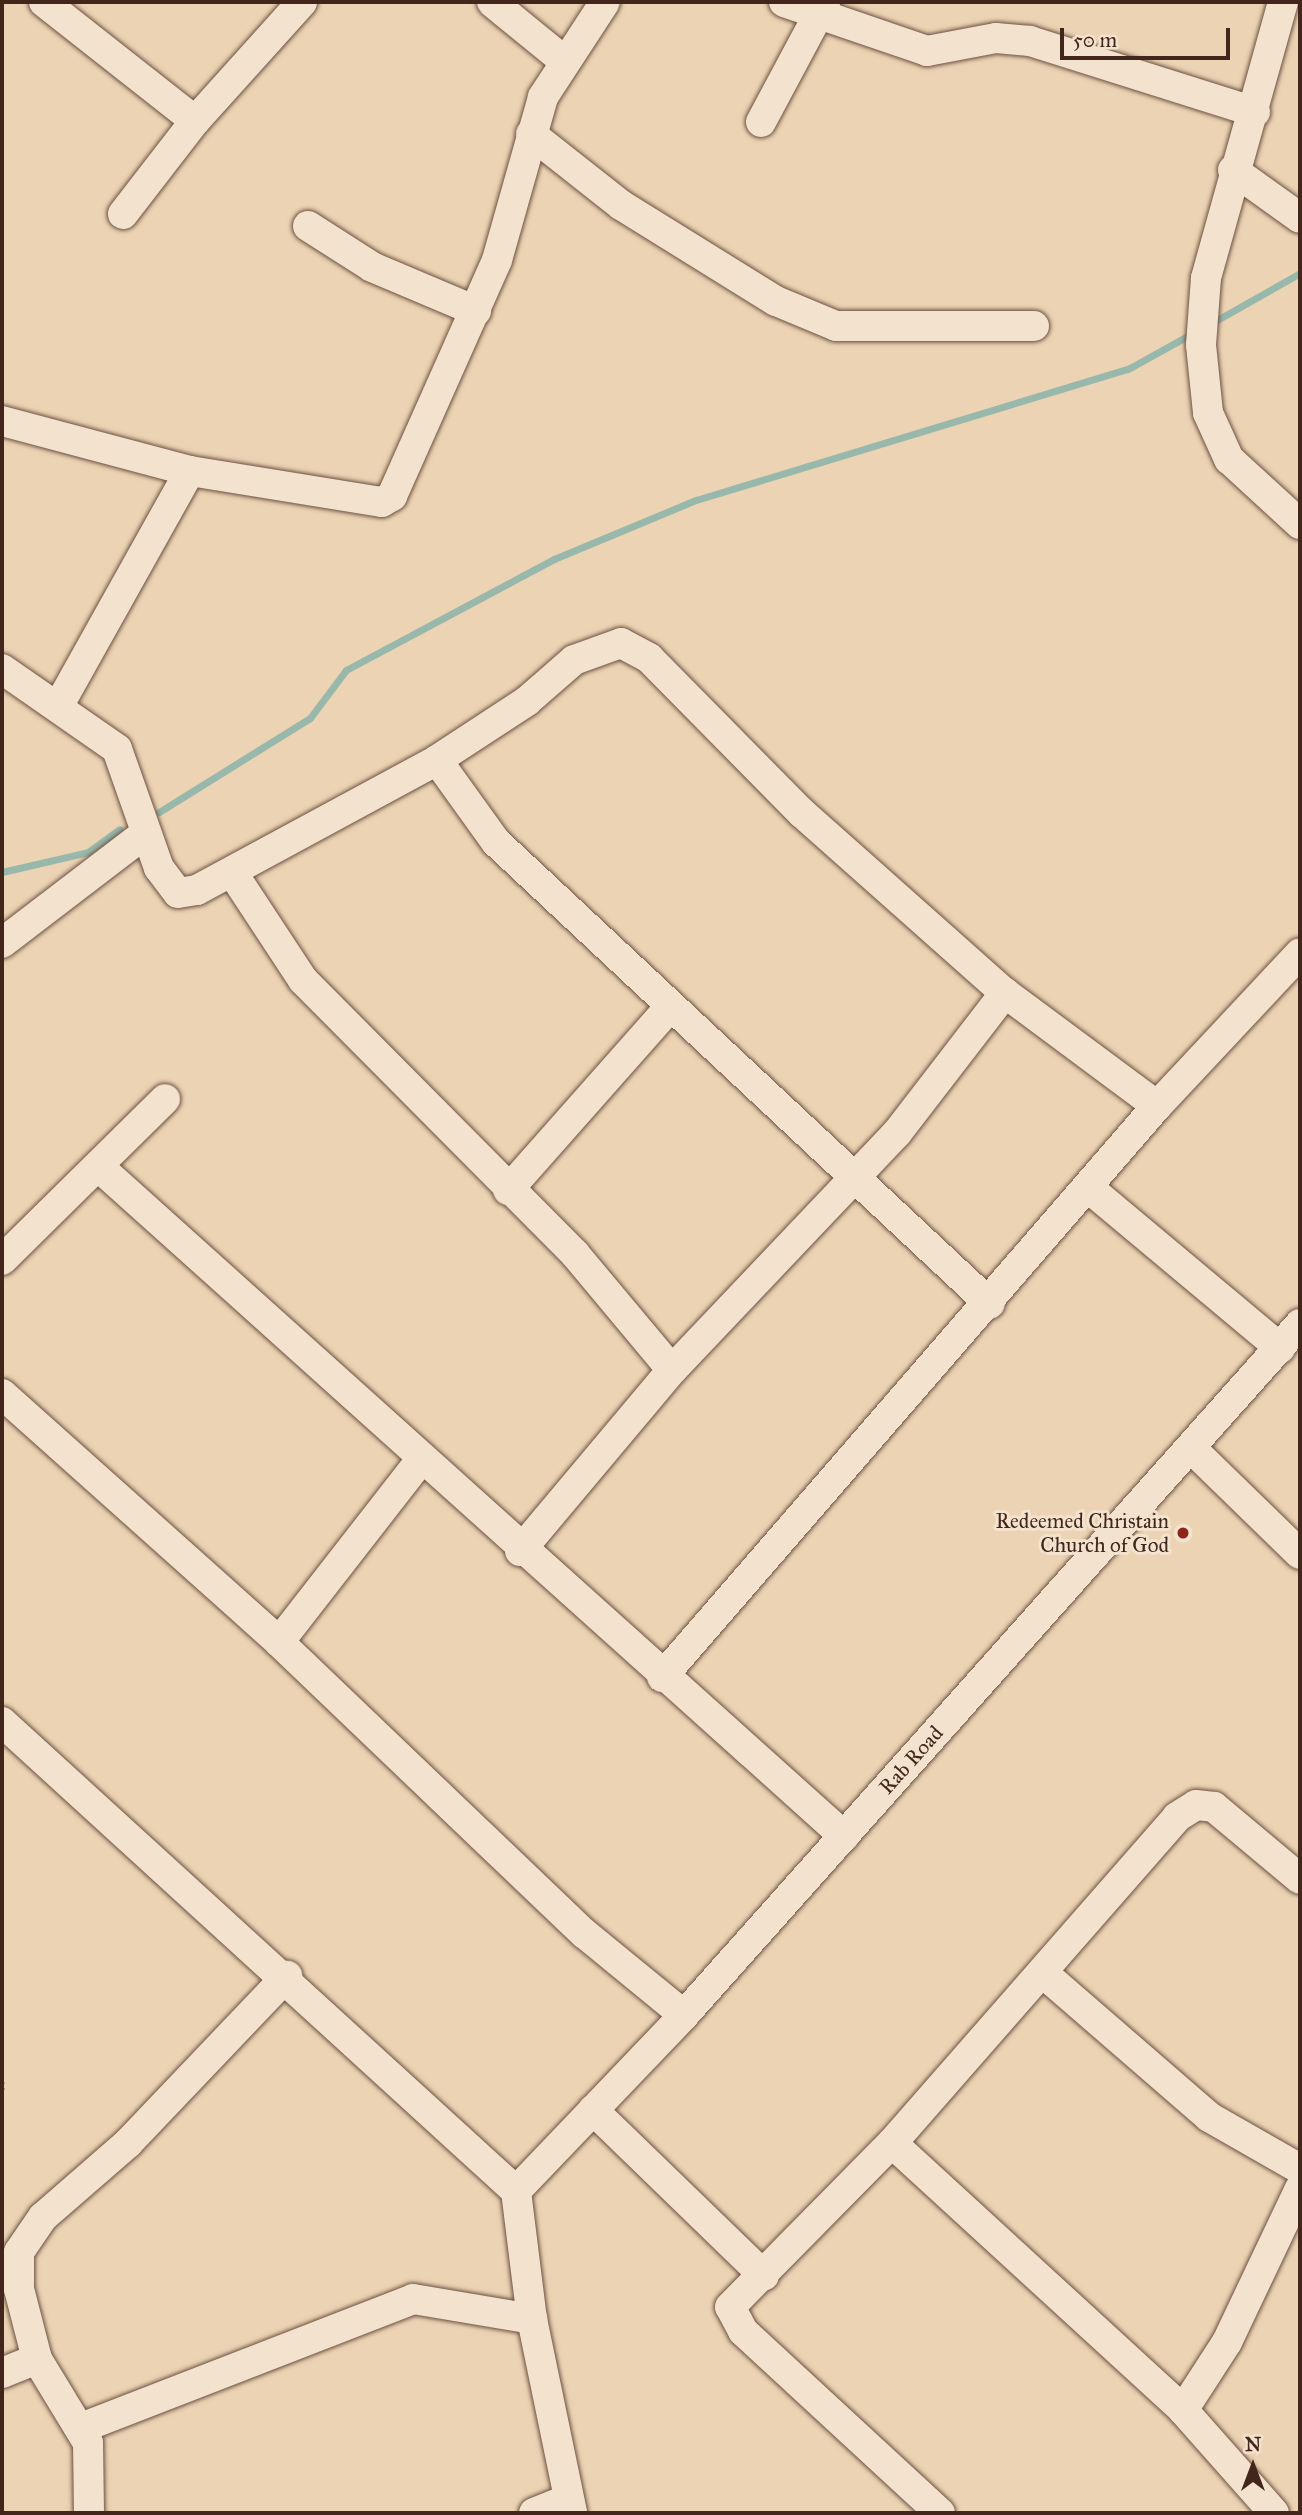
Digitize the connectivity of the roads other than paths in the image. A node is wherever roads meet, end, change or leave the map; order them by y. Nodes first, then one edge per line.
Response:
1 (44, 2) edge
2 (302, 2) edge
3 (492, 2) edge
4 (605, 2) edge
5 (784, 2) edge
6 (1283, 2) edge
7 (822, 9) edge
8 (562, 59) junction
9 (1255, 111) junction
10 (195, 121) junction
11 (761, 122) dead end
12 (531, 134) junction
13 (1233, 170) junction
14 (123, 214) dead end
15 (1300, 218) edge
16 (308, 226) dead end
17 (476, 311) junction
18 (1034, 326) dead end
19 (2, 421) edge
20 (190, 471) junction
21 (1300, 524) edge
22 (2, 669) edge
23 (59, 705) junction
24 (437, 760) junction
25 (146, 833) junction
26 (232, 872) junction
27 (2, 943) edge
28 (1300, 953) edge
29 (1006, 993) junction
30 (668, 1009) junction
31 (165, 1099) dead end
32 (1157, 1106) junction
33 (97, 1166) junction
34 (856, 1178) junction
35 (1090, 1189) junction
36 (508, 1190) junction
37 (2, 1260) edge
38 (990, 1304) junction
39 (1300, 1324) edge
40 (1280, 1348) junction
41 (672, 1370) junction
42 (2, 1394) edge
43 (1191, 1448) junction
44 (422, 1458) junction
45 (520, 1551) junction
46 (1300, 1554) edge
47 (279, 1642) junction
48 (662, 1676) junction
49 (2, 1722) edge
50 (844, 1836) junction
51 (1300, 1879) edge
52 (1043, 1973) junction
53 (286, 1976) junction
54 (684, 2015) junction
55 (593, 2109) junction
56 (892, 2143) junction
57 (1300, 2169) edge
58 (1300, 2188) edge
59 (516, 2190) junction
60 (764, 2276) junction
61 (532, 2319) junction
62 (37, 2359) junction
63 (2, 2374) edge
64 (1183, 2410) junction
65 (81, 2428) junction
66 (569, 2506) edge
67 (89, 2513) edge
68 (534, 2513) edge
69 (940, 2513) edge
70 (1274, 2513) edge

1 - 10 street
2 - 10 street
3 - 8 street
4 - 8 street
5 - 7 street
6 - 9 street
7 - 9 street
7 - 11 street
8 - 12 street
9 - 13 street
10 - 14 street
12 - 17 street
12 - 18 street
13 - 15 street
13 - 21 street
16 - 17 street
17 - 20 street
19 - 20 street
20 - 23 street
22 - 23 street
23 - 25 street
24 - 26 street
24 - 29 street
24 - 30 street
25 - 26 street
25 - 27 street
26 - 36 street
28 - 32 street
29 - 32 street
29 - 34 street
30 - 34 street
30 - 36 street
31 - 33 street
32 - 35 street
33 - 37 street
33 - 44 street
34 - 38 street
34 - 41 street
35 - 38 street
35 - 40 street
36 - 41 street
38 - 48 street
39 - 40 street, Rab Road
40 - 43 street, Rab Road
41 - 45 street
42 - 47 street
43 - 46 street
43 - 50 street, Rab Road
44 - 45 street
44 - 47 street
45 - 48 street
47 - 54 street
48 - 50 street
49 - 53 street
50 - 54 street, Rab Road
51 - 52 street
52 - 56 street
52 - 57 street
53 - 59 street
53 - 62 street
54 - 55 street, Rab Road
55 - 59 street, Rab Road
55 - 60 street
56 - 60 street
56 - 64 street
58 - 64 street
59 - 61 street
60 - 69 street
61 - 65 street
61 - 66 street
62 - 63 street
62 - 65 street
64 - 70 street
65 - 67 street
66 - 68 street

